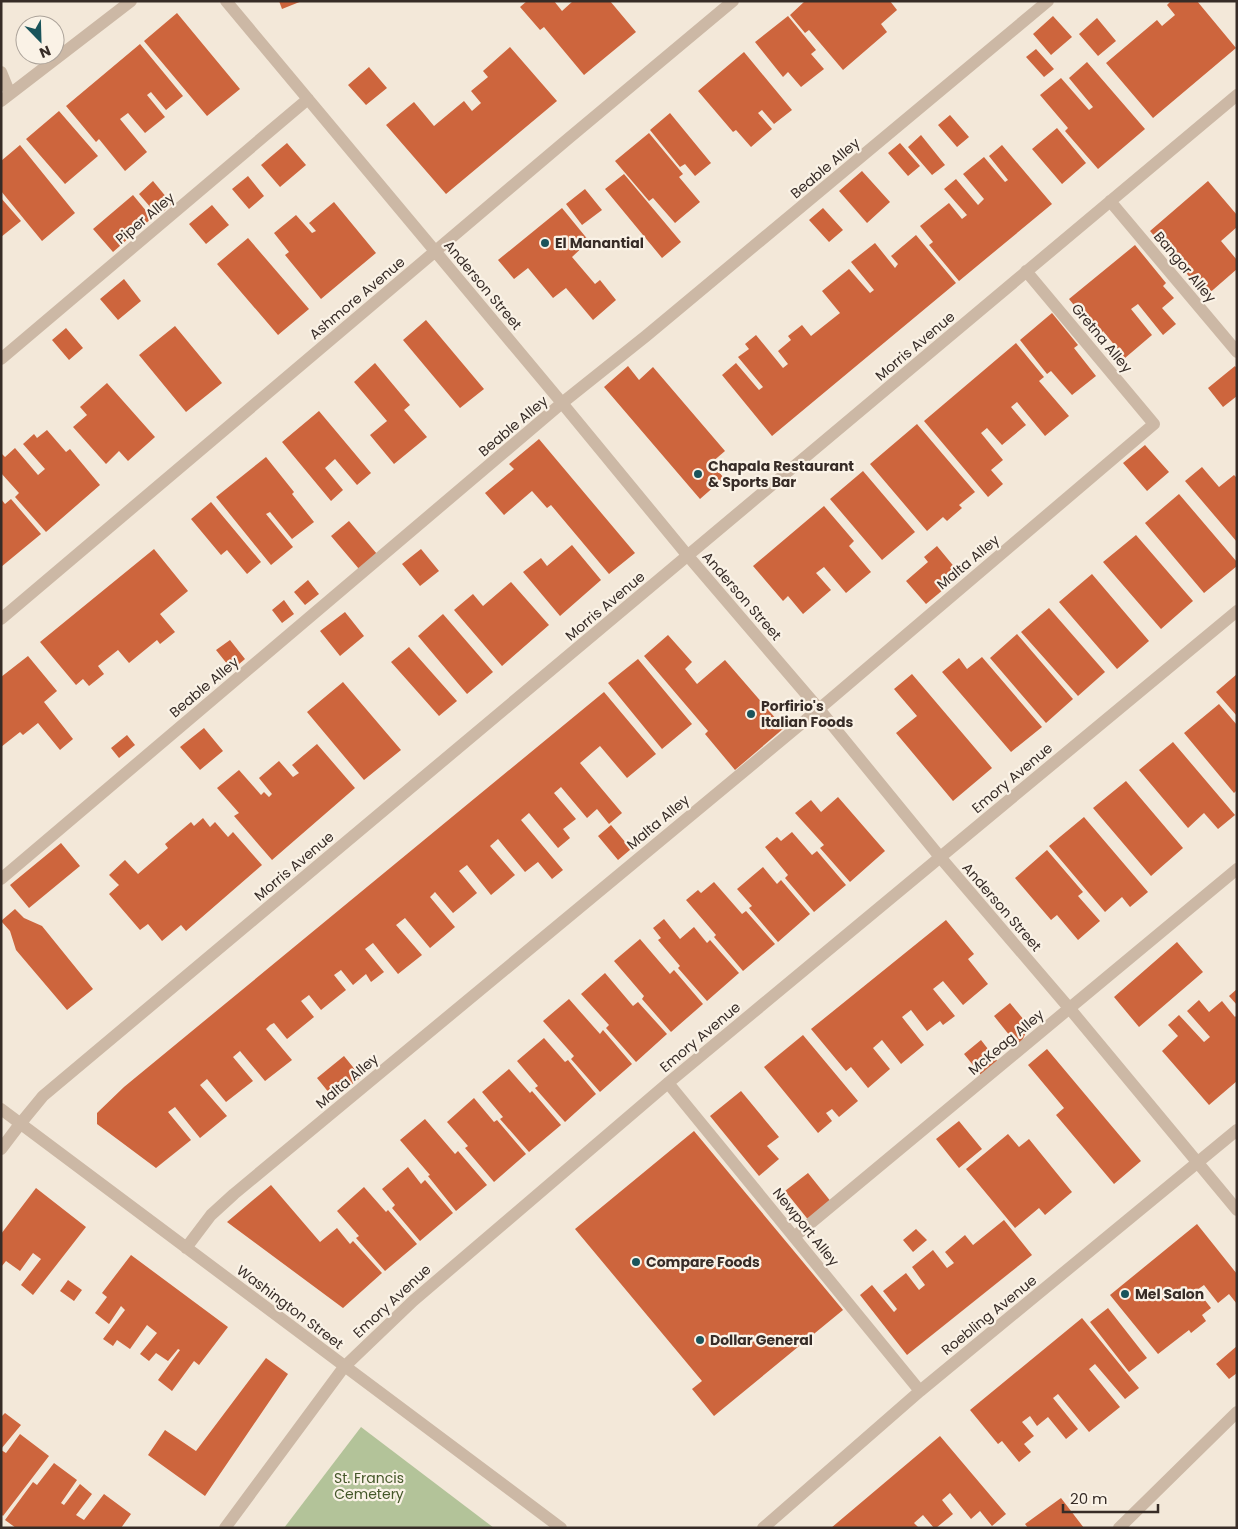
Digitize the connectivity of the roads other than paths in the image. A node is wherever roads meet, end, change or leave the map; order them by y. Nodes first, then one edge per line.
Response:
1 (131, 1) edge
2 (226, 1) edge
3 (733, 1) edge
4 (1048, 1) edge
5 (1, 72) edge
6 (1237, 95) edge
7 (6, 97) edge
8 (308, 99) junction
9 (1110, 201) junction
10 (435, 252) junction
11 (1026, 272) junction
12 (1237, 352) edge
13 (1, 359) edge
14 (562, 403) junction
15 (1154, 424) joint
16 (688, 556) junction
17 (1237, 611) edge
18 (1, 619) edge
19 (818, 709) junction
20 (940, 857) junction
21 (1237, 869) edge
22 (1, 879) edge
23 (1070, 1009) junction
24 (668, 1083) junction
25 (1, 1110) edge
26 (20, 1124) junction
27 (1237, 1130) edge
28 (1, 1149) edge
29 (1197, 1164) junction
30 (1237, 1210) edge
31 (794, 1237) junction
32 (186, 1248) junction
33 (344, 1367) junction
34 (920, 1391) junction
35 (1237, 1412) edge
36 (225, 1528) edge
37 (561, 1528) edge
38 (763, 1528) edge
39 (1119, 1528) edge

1 - 7 street
2 - 8 street, Anderson Street
3 - 10 street, Ashmore Avenue
4 - 14 street, Beable Alley
5 - 7 street
6 - 9 street, Morris Avenue
8 - 10 street, Anderson Street
8 - 13 street, Piper Alley
9 - 11 street, Morris Avenue
9 - 12 street, Bangor Alley
10 - 14 street, Anderson Street
10 - 18 street, Ashmore Avenue
11 - 15 street, Gretna Alley
11 - 16 street, Morris Avenue
14 - 16 street, Anderson Street
14 - 22 street, Beable Alley
15 - 19 street, Malta Alley
16 - 19 street, Anderson Street
16 - 26 street, Morris Avenue
17 - 20 street, Emory Avenue
19 - 20 street, Anderson Street
19 - 32 street, Malta Alley
20 - 23 street, Anderson Street
20 - 24 street, Emory Avenue
21 - 23 street, McKeag Alley
23 - 29 street, Anderson Street
23 - 31 street, McKeag Alley
24 - 31 street, Newport Alley
24 - 33 street, Emory Avenue
25 - 26 street, Washington Street
26 - 28 street, Morris Avenue
26 - 32 street, Washington Street
27 - 29 street, Roebling Avenue
29 - 30 street, Anderson Street
29 - 34 street, Roebling Avenue
31 - 34 street, Newport Alley
32 - 33 street, Washington Street
33 - 36 street, Emory Avenue
33 - 37 street, Washington Street
34 - 38 street, Roebling Avenue
35 - 39 street

